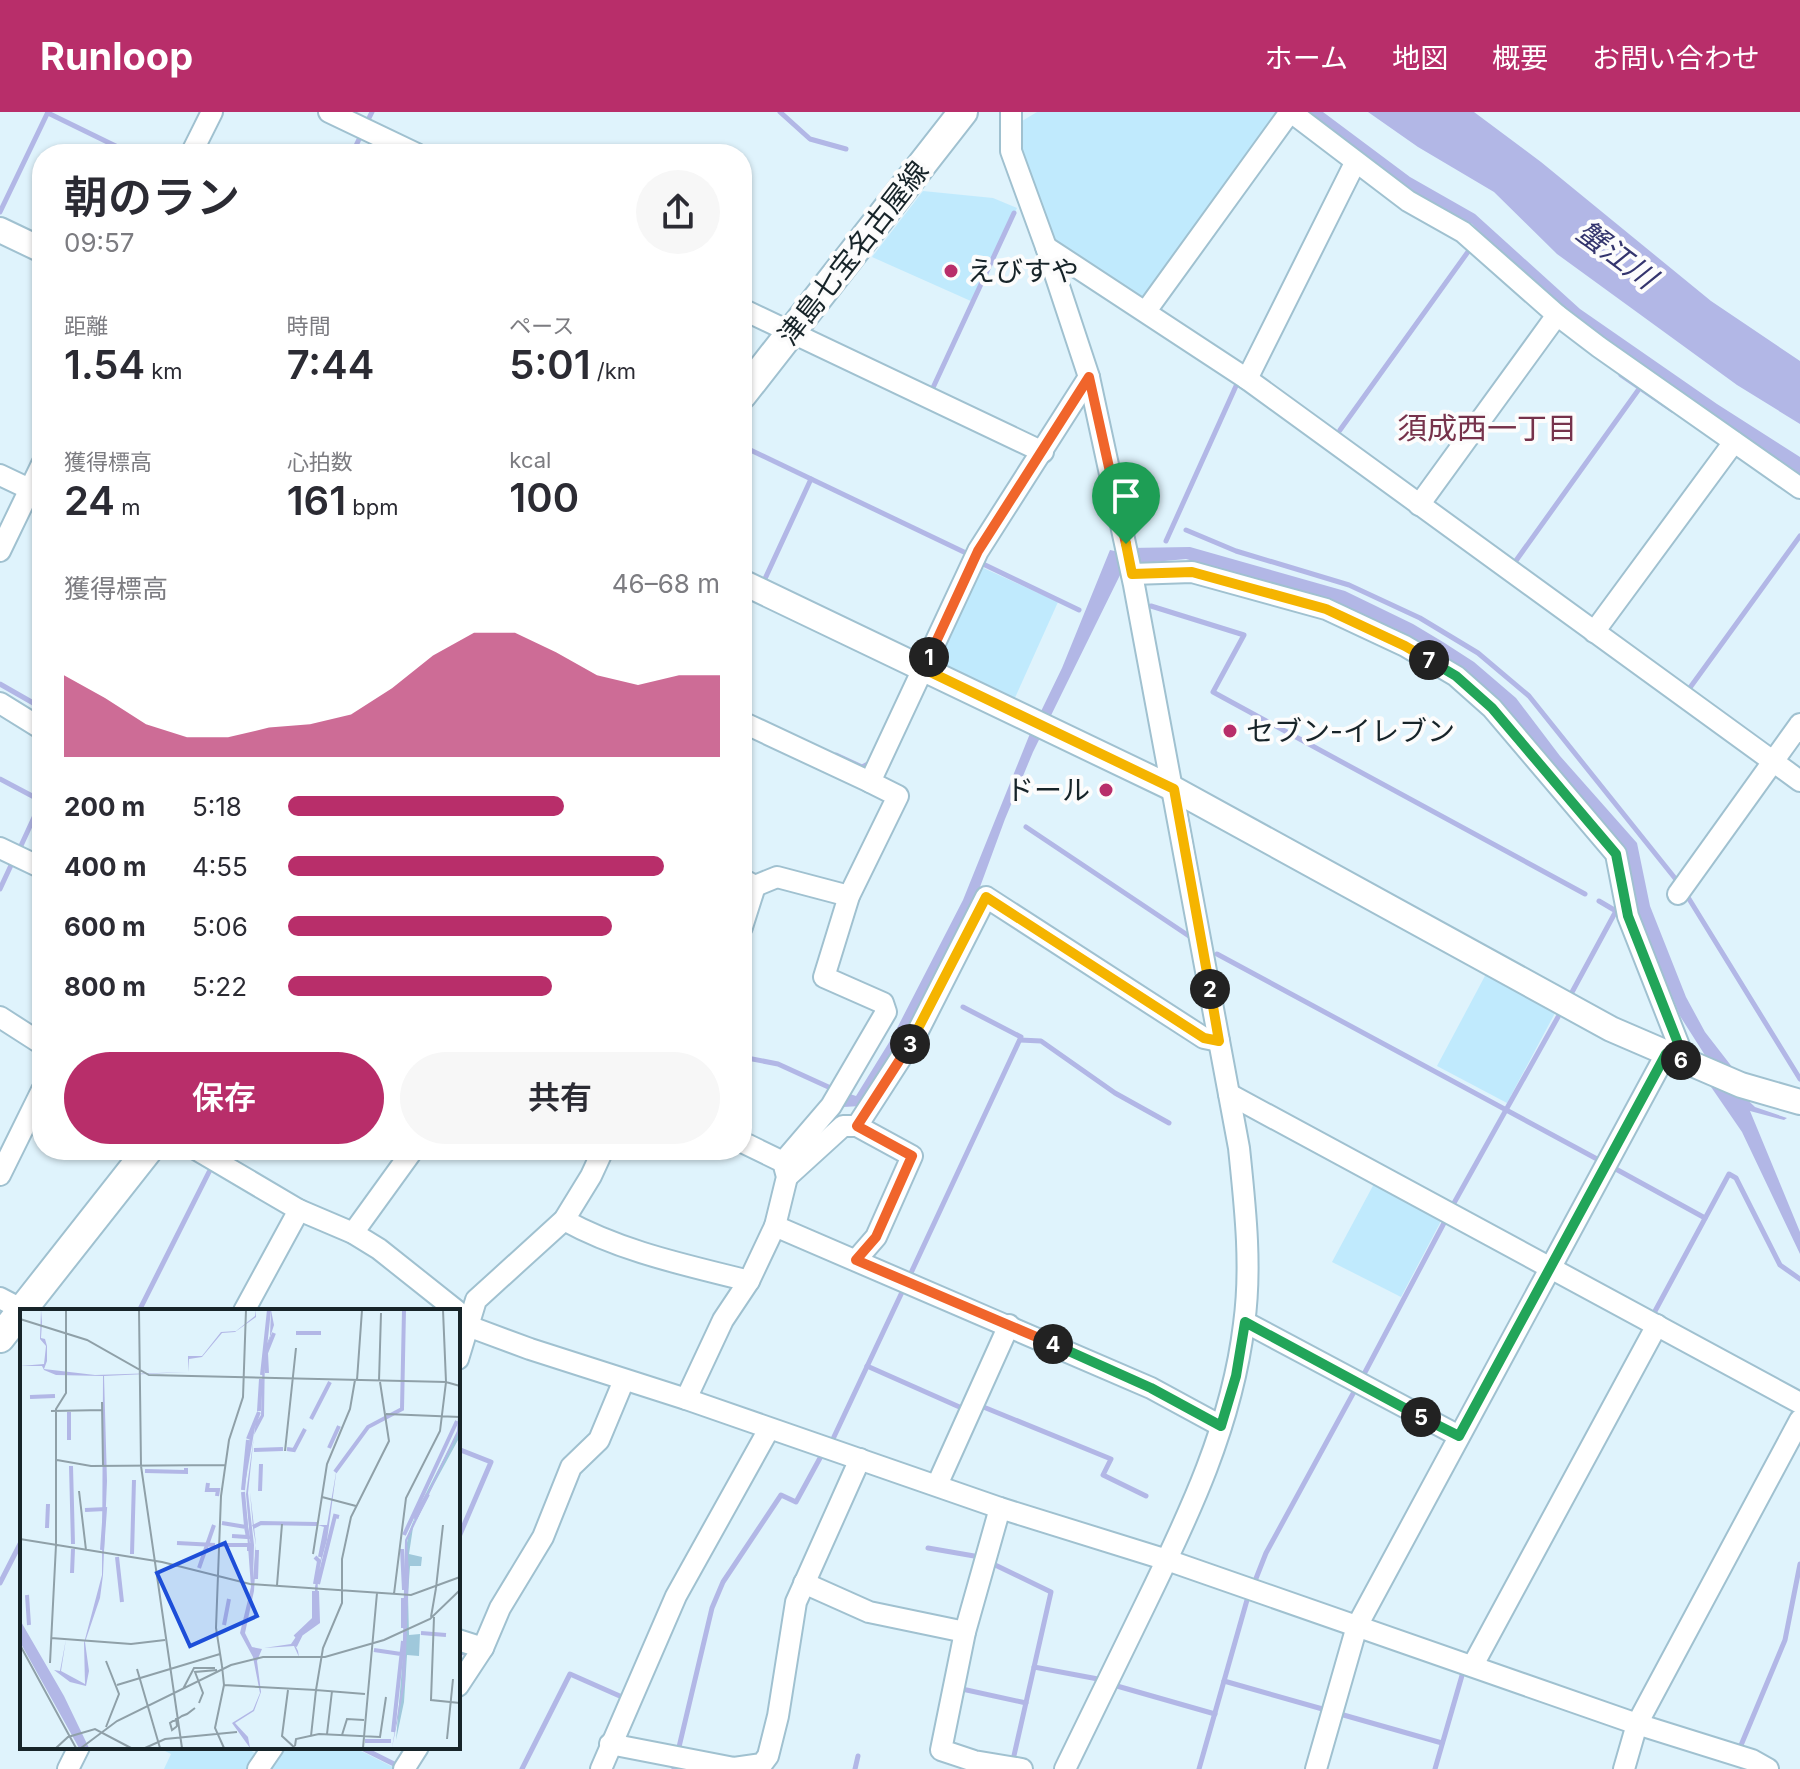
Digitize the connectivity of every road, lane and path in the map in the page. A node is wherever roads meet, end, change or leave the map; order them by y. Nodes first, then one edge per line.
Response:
1 (212, 112) edge
2 (329, 112) edge
3 (963, 112) edge
4 (1011, 112) edge
5 (1291, 112) edge
6 (196, 144) edge
7 (396, 144) edge
8 (1355, 163) junction
9 (0, 230) edge
10 (32, 245) edge
11 (1046, 247) junction
12 (1146, 311) junction
13 (752, 314) edge
14 (1557, 315) junction
15 (791, 332) junction
16 (1089, 377) junction
17 (1247, 379) junction
18 (752, 382) edge
19 (1734, 442) junction
20 (1043, 452) junction
21 (0, 475) edge
22 (1800, 488) edge
23 (32, 491) edge
24 (32, 499) edge
25 (1419, 505) junction
26 (0, 551) edge
27 (1132, 571) junction
28 (752, 587) edge
29 (1594, 632) junction
30 (924, 669) junction
31 (0, 703) edge
32 (32, 723) edge
33 (1800, 724) edge
34 (752, 727) edge
35 (1773, 761) junction
36 (1800, 781) edge
37 (870, 782) junction
38 (1174, 789) junction
39 (0, 848) edge
40 (32, 863) edge
41 (752, 881) edge
42 (1678, 894) dead end
43 (849, 896) junction
44 (0, 1017) edge
45 (32, 1038) edge
46 (1219, 1041) junction
47 (1684, 1061) junction
48 (1229, 1094) junction
49 (1800, 1102) edge
50 (32, 1107) edge
51 (857, 1126) junction
52 (752, 1149) edge
53 (5, 1154) edge
54 (140, 1160) edge
55 (214, 1160) edge
56 (406, 1160) edge
57 (598, 1160) edge
58 (785, 1170) junction
59 (0, 1175) edge
60 (299, 1210) junction
61 (564, 1220) junction
62 (775, 1226) junction
63 (353, 1233) junction
64 (856, 1260) junction
65 (1549, 1268) junction
66 (749, 1281) junction
67 (16, 1306) edge
68 (245, 1309) edge
69 (451, 1309) edge
70 (461, 1317) edge
71 (1245, 1322) junction
72 (1009, 1325) junction
73 (1657, 1325) junction
74 (0, 1338) edge
75 (624, 1380) junction
76 (686, 1399) junction
77 (1800, 1403) edge
78 (1800, 1420) edge
79 (1221, 1426) junction
80 (769, 1429) junction
81 (1459, 1436) junction
82 (860, 1459) junction
83 (937, 1485) junction
84 (1000, 1508) junction
85 (1167, 1560) junction
86 (804, 1583) junction
87 (1357, 1626) junction
88 (965, 1632) junction
89 (460, 1641) edge
90 (483, 1648) junction
91 (1473, 1665) junction
92 (460, 1683) edge
93 (1637, 1724) junction
94 (610, 1744) junction
95 (78, 1749) edge
96 (272, 1749) edge
97 (417, 1749) edge
98 (973, 1765) edge
99 (68, 1769) edge
100 (258, 1769) edge
101 (404, 1769) edge
102 (601, 1769) edge
103 (734, 1769) edge
104 (1022, 1769) edge
105 (1065, 1769) edge
106 (1316, 1769) edge
107 (1624, 1769) edge
108 (1768, 1769) edge

1 - 6 street
2 - 7 street
3 - 15 main road, 津島七宝名古屋線
4 - 11 street
5 - 8 street
5 - 12 street
8 - 14 street
8 - 17 street
9 - 10 street
11 - 12 street
11 - 16 street
12 - 17 street
13 - 15 street
14 - 19 street
14 - 25 street
15 - 18 main road, 津島七宝名古屋線
15 - 20 street
16 - 20 street
16 - 27 street
17 - 25 street
19 - 22 street
19 - 29 street
20 - 30 street
21 - 23 street
24 - 26 street
25 - 29 street
27 - 38 street
27 - 47 street
28 - 30 street
29 - 35 street
30 - 37 street
30 - 38 street
31 - 32 street
33 - 35 street
34 - 37 street
35 - 36 street
35 - 42 street
37 - 43 street
38 - 46 street
38 - 47 street
39 - 40 street
41 - 43 street
43 - 58 street
44 - 45 street
46 - 48 street
46 - 51 street
47 - 49 street
47 - 65 street
48 - 65 street
48 - 71 street
50 - 53 street
51 - 58 street
51 - 64 street
52 - 58 street
53 - 59 street
54 - 67 main road
55 - 60 street
56 - 63 street
57 - 61 street
58 - 62 street
60 - 63 street
60 - 68 street
61 - 66 street
61 - 70 street
62 - 64 street
62 - 66 street
63 - 69 street
64 - 72 street
65 - 73 street
65 - 81 street
66 - 76 street
67 - 74 main road
70 - 75 street
71 - 79 street
71 - 81 street
72 - 79 street
72 - 83 street
73 - 77 street
73 - 91 street
75 - 76 street
75 - 90 street
76 - 80 street
78 - 93 street
79 - 85 street
80 - 82 street
80 - 94 street
81 - 87 street
82 - 83 street
82 - 86 street
83 - 84 street
84 - 85 street
84 - 88 street
85 - 87 street
85 - 105 street
86 - 88 street
86 - 103 street
87 - 91 street
87 - 106 street
88 - 98 street
89 - 90 street
90 - 92 street
91 - 93 street
93 - 107 street
93 - 108 street
94 - 102 street
94 - 103 street
95 - 99 street
96 - 100 street
97 - 101 street
98 - 104 street

